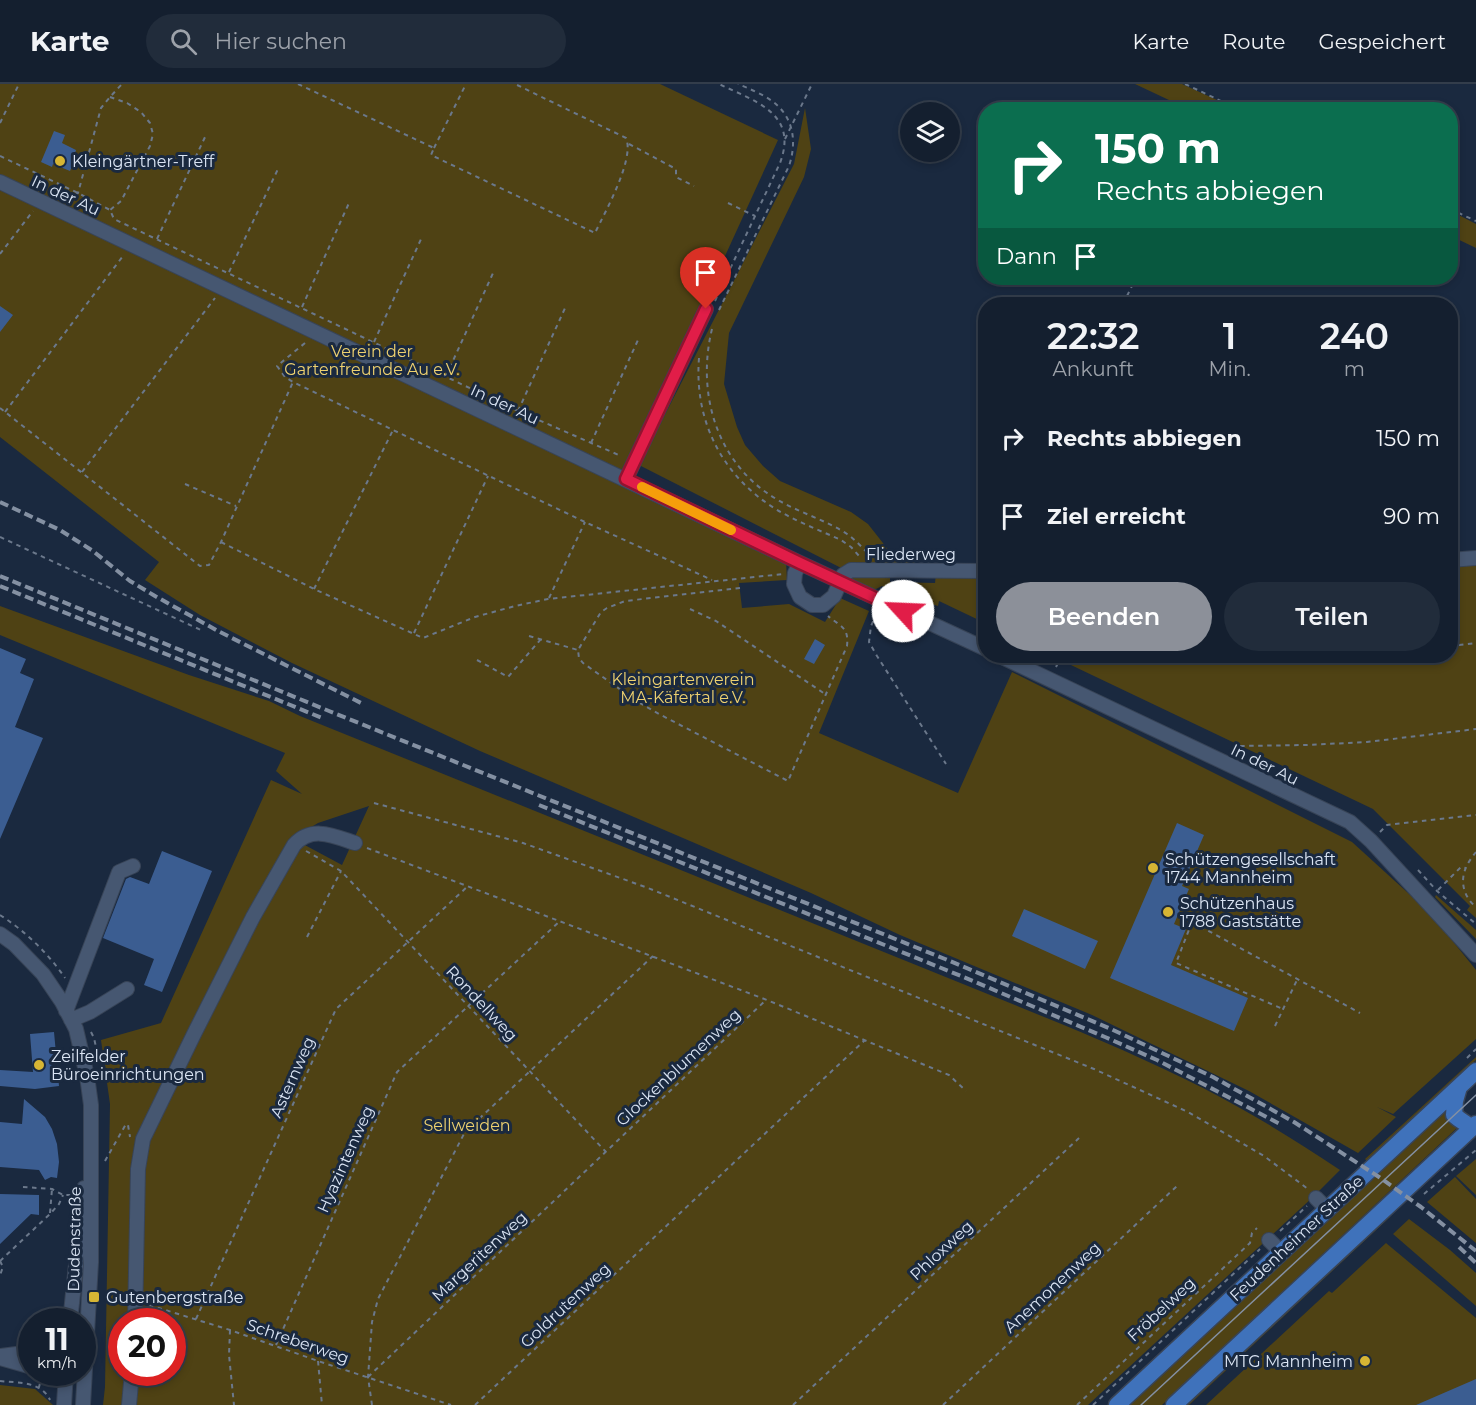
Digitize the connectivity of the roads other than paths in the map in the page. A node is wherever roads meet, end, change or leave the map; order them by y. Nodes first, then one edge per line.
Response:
1 (0, 182) edge
2 (714, 307) road end
3 (626, 479) junction
4 (1476, 558) edge
5 (1458, 559) edge
6 (798, 568) junction
7 (978, 571) edge
8 (840, 581) junction
9 (978, 645) edge
10 (1015, 663) edge
11 (355, 843) road end
12 (134, 866) dead end
13 (0, 934) edge
14 (1476, 955) edge
15 (127, 989) dead end
16 (69, 1015) junction
17 (1472, 1064) edge
18 (1459, 1087) junction
19 (1474, 1126) edge
20 (91, 1144) junction
21 (71, 1308) edge
22 (88, 1308) edge
23 (136, 1308) edge
24 (18, 1354) edge
25 (0, 1357) edge
26 (18, 1363) edge
27 (65, 1386) edge
28 (83, 1386) edge
29 (131, 1386) edge
30 (64, 1405) edge
31 (83, 1405) edge
32 (129, 1405) edge
33 (1117, 1405) edge
34 (1174, 1405) edge

1 - 3 street, In der Au
2 - 3 street
3 - 6 street, In der Au
4 - 5 street
6 - 8 street, In der Au
6 - 8 street
7 - 8 street, Fliederweg
8 - 9 street, In der Au
10 - 14 street, In der Au
11 - 23 street
12 - 16 street
13 - 16 street, Dudenstraße
15 - 16 street
16 - 20 street, Dudenstraße
17 - 18 main road, Feudenheimer Straße
18 - 19 main road
18 - 33 main road, Feudenheimer Straße
19 - 34 main road
20 - 21 street, Dudenstraße
20 - 22 street, Dudenstraße
24 - 25 street
25 - 26 street
27 - 30 street
28 - 31 street, Dudenstraße
29 - 32 street

